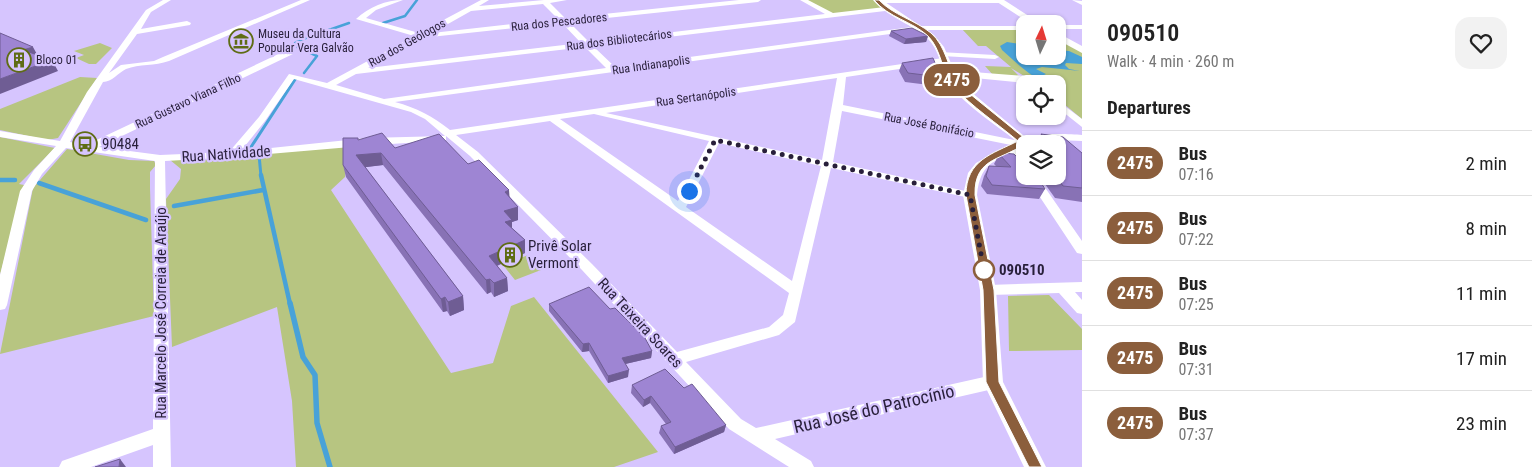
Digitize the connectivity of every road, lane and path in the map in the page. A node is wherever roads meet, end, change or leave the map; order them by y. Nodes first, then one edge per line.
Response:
1 (168, 0) edge
2 (307, 0) edge
3 (400, 0) edge
4 (486, 0) edge
5 (564, 0) edge
6 (758, 0) edge
7 (802, 0) edge
8 (1075, 0) edge
9 (999, 1) edge
10 (545, 2) junction
11 (880, 3) edge
12 (1082, 3) edge
13 (468, 10) junction
14 (830, 14) junction
15 (1022, 15) edge
16 (565, 22) junction
17 (187, 23) dead end
18 (1082, 27) edge
19 (919, 28) junction
20 (1016, 28) edge
21 (1066, 28) edge
22 (135, 32) junction
23 (421, 36) junction
24 (1066, 41) edge
25 (587, 44) junction
26 (1082, 50) edge
27 (290, 52) dead end
28 (994, 57) dead end
29 (944, 62) junction
30 (119, 70) junction
31 (613, 70) junction
32 (106, 71) junction
33 (354, 72) junction
34 (842, 75) junction
35 (1016, 77) edge
36 (328, 86) junction
37 (95, 88) junction
38 (383, 100) junction
39 (838, 107) junction
40 (1066, 111) edge
41 (591, 112) junction
42 (552, 118) junction
43 (1082, 124) edge
44 (0, 134) edge
45 (451, 135) junction
46 (1066, 137) edge
47 (1082, 138) edge
48 (715, 140) junction
49 (1016, 141) edge
50 (1016, 143) edge
51 (63, 145) junction
52 (1016, 146) edge
53 (86, 148) junction
54 (232, 155) junction
55 (160, 158) junction
56 (827, 163) junction
57 (1038, 185) edge
58 (970, 195) junction
59 (680, 208) junction
60 (1082, 250) edge
61 (1062, 287) junction
62 (1082, 287) edge
63 (795, 290) junction
64 (988, 290) junction
65 (0, 305) edge
66 (1082, 309) edge
67 (674, 359) junction
68 (992, 382) junction
69 (161, 434) junction
70 (755, 436) junction
71 (68, 467) edge
72 (162, 467) edge
73 (805, 467) edge
74 (1034, 467) edge

1 - 22 street
2 - 30 street
3 - 23 street, Rua dos Pescadores
4 - 13 street, Rua dos Geólogos
5 - 10 street
6 - 16 street, Rua dos Pescadores
7 - 14 street
8 - 12 street
9 - 11 street, Rua dos Bibliotecários
9 - 15 street
10 - 13 street
10 - 16 street
11 - 14 street, Rua dos Bibliotecários
11 - 19 street
13 - 23 street, Rua dos Geólogos
14 - 25 street, Rua dos Bibliotecários
16 - 23 street, Rua dos Pescadores
16 - 25 street
17 - 22 street
18 - 21 street
19 - 20 street, Rua Indianapolis
19 - 29 street
19 - 31 street, Rua Indianapolis
22 - 32 street
23 - 33 street, Rua dos Geólogos
24 - 26 street
25 - 31 street
25 - 33 street, Rua dos Bibliotecários
27 - 53 street, Rua Gustavo Viana Filho
28 - 29 street
29 - 34 street, Rua Sertanópolis
29 - 35 street
29 - 49 street
30 - 32 street
30 - 37 street
31 - 38 street, Rua Indianapolis
32 - 37 street
33 - 36 street, Rua dos Geólogos
34 - 39 street
34 - 41 street, Rua Sertanópolis
36 - 38 street, Rua Teixeira Soares
36 - 54 street, Rua Teixeira Soares
37 - 51 street
38 - 45 street, Rua Teixeira Soares
39 - 50 street, Rua José Bonifácio
39 - 56 street
40 - 43 street
41 - 42 street, Rua Sertanópolis
41 - 48 street
42 - 45 street, Rua Sertanópolis
42 - 59 street
44 - 51 street, Rua Natividade
45 - 54 street, Rua Natividade
45 - 67 street, Rua Teixeira Soares
46 - 47 street, Rua José Bonifácio
48 - 56 street
48 - 59 street
51 - 53 street, Rua Natividade
51 - 65 street
52 - 58 street
53 - 55 street, Rua Natividade
54 - 55 street, Rua Natividade
55 - 69 street, Rua Marcelo José Correia de Araújo
56 - 58 street
56 - 63 street
57 - 60 street
58 - 64 street
59 - 63 street
61 - 62 street
61 - 64 street
61 - 66 street
63 - 67 street
64 - 68 street
67 - 70 street, Rua Teixeira Soares
68 - 70 street, Rua José do Patrocínio
68 - 74 street
69 - 71 street
69 - 72 street, Rua Marcelo José Correia de Araújo
70 - 73 street, Rua Teixeira Soares

